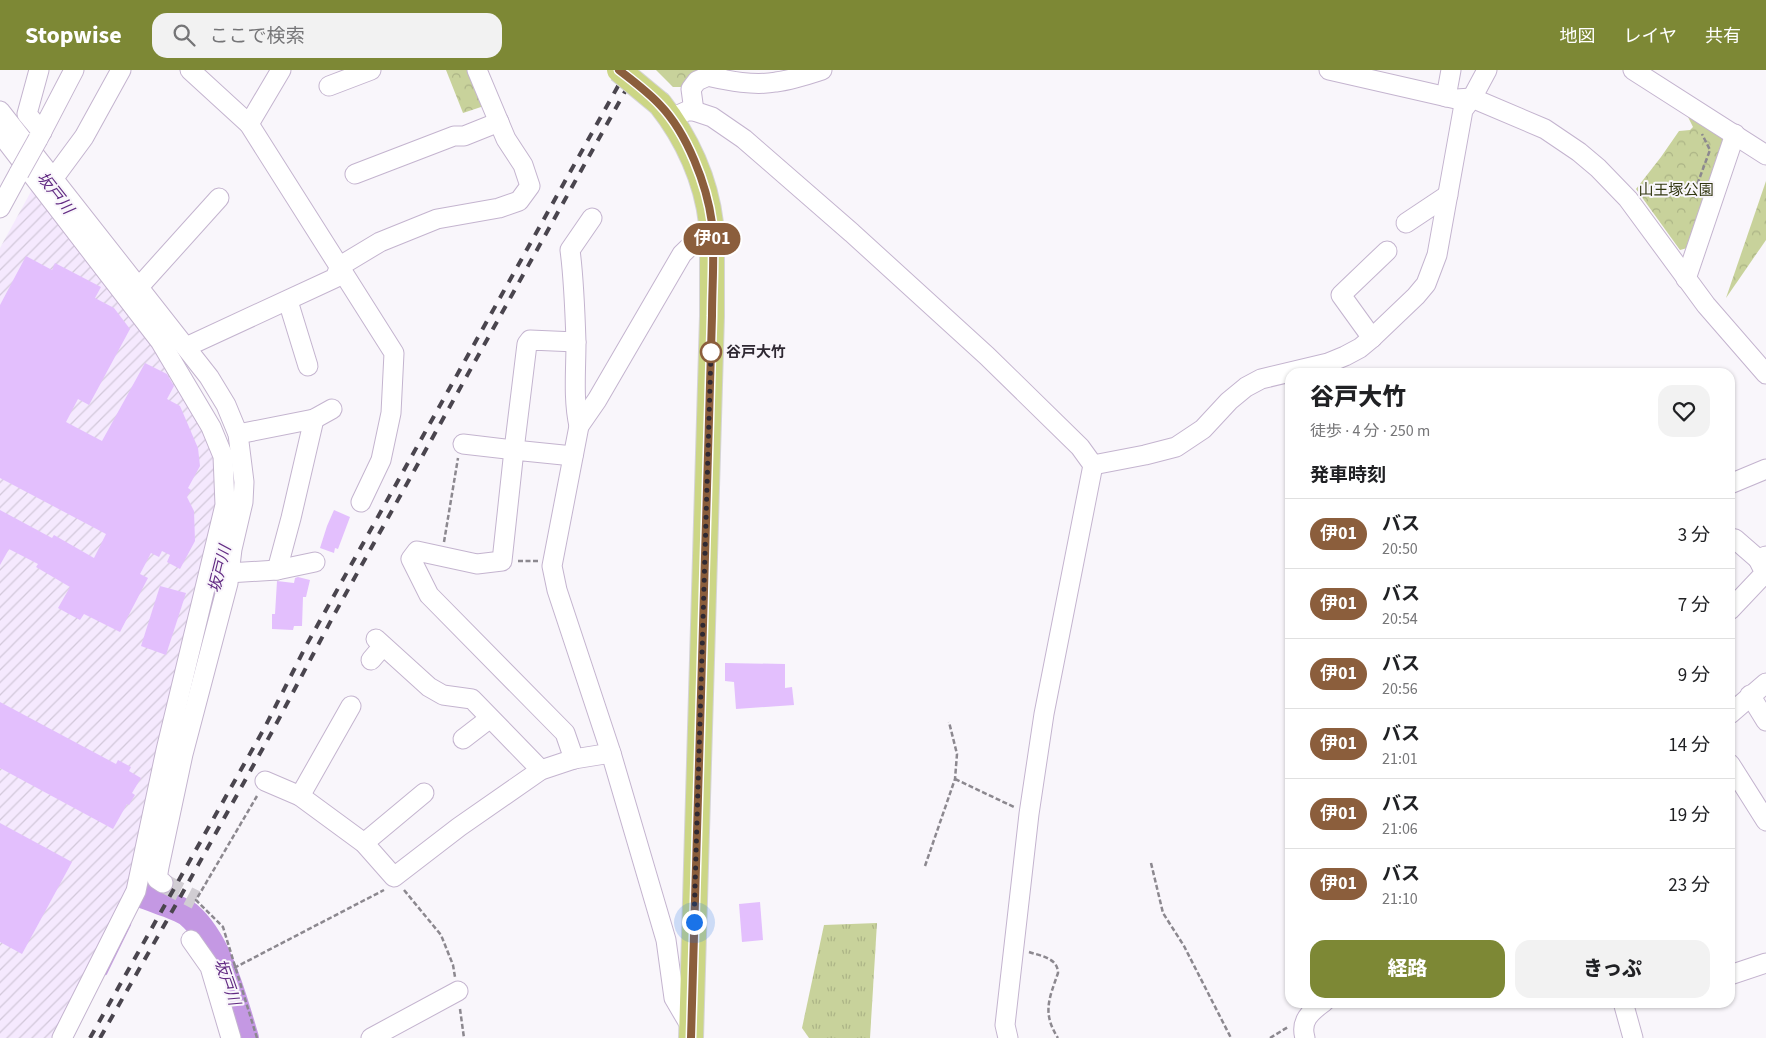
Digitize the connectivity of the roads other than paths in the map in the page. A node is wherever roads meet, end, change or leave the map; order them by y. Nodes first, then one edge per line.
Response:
1 (39, 70) edge
2 (74, 70) edge
3 (121, 70) edge
4 (190, 70) edge
5 (281, 70) edge
6 (370, 70) edge
7 (477, 70) edge
8 (619, 70) edge
9 (822, 70) edge
10 (1329, 70) edge
11 (1451, 70) edge
12 (1487, 70) edge
13 (1633, 70) edge
14 (714, 73) edge
15 (1365, 74) edge
16 (330, 86) dead end
17 (1446, 97) junction
18 (1472, 98) junction
19 (0, 111) edge
20 (665, 111) junction
21 (694, 111) junction
22 (499, 122) junction
23 (250, 124) junction
24 (0, 133) edge
25 (1735, 134) junction
26 (40, 135) junction
27 (1766, 155) edge
28 (355, 174) dead end
29 (54, 179) junction
30 (1448, 195) junction
31 (219, 198) dead end
32 (0, 208) edge
33 (592, 218) dead end
34 (1406, 223) dead end
35 (712, 225) junction
36 (1378, 256) dead end
37 (340, 266) junction
38 (1686, 279) junction
39 (138, 288) junction
40 (288, 301) junction
41 (1372, 338) junction
42 (576, 342) junction
43 (186, 347) junction
44 (308, 366) dead end
45 (1306, 368) edge
46 (1285, 373) edge
47 (1766, 374) edge
48 (332, 409) dead end
49 (314, 419) junction
50 (578, 426) junction
51 (238, 434) junction
52 (463, 444) road end
53 (514, 450) junction
54 (573, 456) junction
55 (1093, 465) junction
56 (1766, 469) edge
57 (1735, 482) edge
58 (361, 502) dead end
59 (1735, 539) edge
60 (1762, 557) edge
61 (315, 562) dead end
62 (277, 570) junction
63 (228, 573) junction
64 (1735, 605) edge
65 (377, 648) dead end
66 (1766, 683) edge
67 (1750, 695) junction
68 (351, 706) dead end
69 (1735, 709) edge
70 (489, 719) junction
71 (1766, 721) edge
72 (463, 739) dead end
73 (175, 752) junction
74 (611, 753) junction
75 (574, 759) junction
76 (541, 770) junction
77 (1735, 772) edge
78 (266, 781) road end
79 (424, 793) dead end
80 (300, 796) junction
81 (1766, 821) edge
82 (364, 843) junction
83 (163, 883) dead end
84 (191, 940) dead end
85 (1766, 963) edge
86 (1735, 973) edge
87 (458, 992) road end
88 (1317, 1008) edge
89 (1625, 1008) edge
90 (691, 1032) edge
91 (62, 1038) edge
92 (231, 1038) edge
93 (371, 1038) edge
94 (1008, 1038) edge
95 (1305, 1038) edge
96 (1633, 1038) edge

1 - 26 street
2 - 26 street
3 - 29 street
4 - 23 street
5 - 23 street
6 - 16 street
7 - 22 street
8 - 20 main road, bridge
9 - 14 street
10 - 15 street
11 - 17 street
12 - 18 street
13 - 25 street
14 - 21 street
15 - 17 street
17 - 18 street
18 - 30 street
18 - 38 street
19 - 29 street
20 - 21 street
20 - 35 main road
21 - 55 street
22 - 28 street
22 - 37 street
23 - 37 street
24 - 73 street
25 - 27 street
25 - 38 street
26 - 32 street, bridge
29 - 39 street
30 - 34 street
30 - 41 street
31 - 39 street
33 - 42 street
35 - 50 street
35 - 90 main road
36 - 41 street
37 - 40 street
37 - 58 street
38 - 47 street
39 - 43 street
40 - 43 street
40 - 44 street
41 - 45 street
42 - 50 street
42 - 53 street
43 - 51 street
46 - 55 street
48 - 49 street
49 - 51 street
49 - 62 street
50 - 54 street
51 - 63 street
52 - 53 street
53 - 54 street
53 - 75 street
54 - 74 street
55 - 94 street
56 - 57 street
59 - 60 street
60 - 64 street
61 - 62 street
62 - 63 street
63 - 73 street
65 - 70 street
66 - 67 street
67 - 69 street
67 - 71 street
68 - 80 street
70 - 72 street
70 - 76 street
73 - 83 street
73 - 91 street
74 - 75 street
74 - 90 street
75 - 76 street
76 - 82 street
77 - 81 street
78 - 80 street
79 - 82 street
80 - 82 street
84 - 92 street
85 - 86 street
87 - 93 street
88 - 95 street
89 - 96 street

